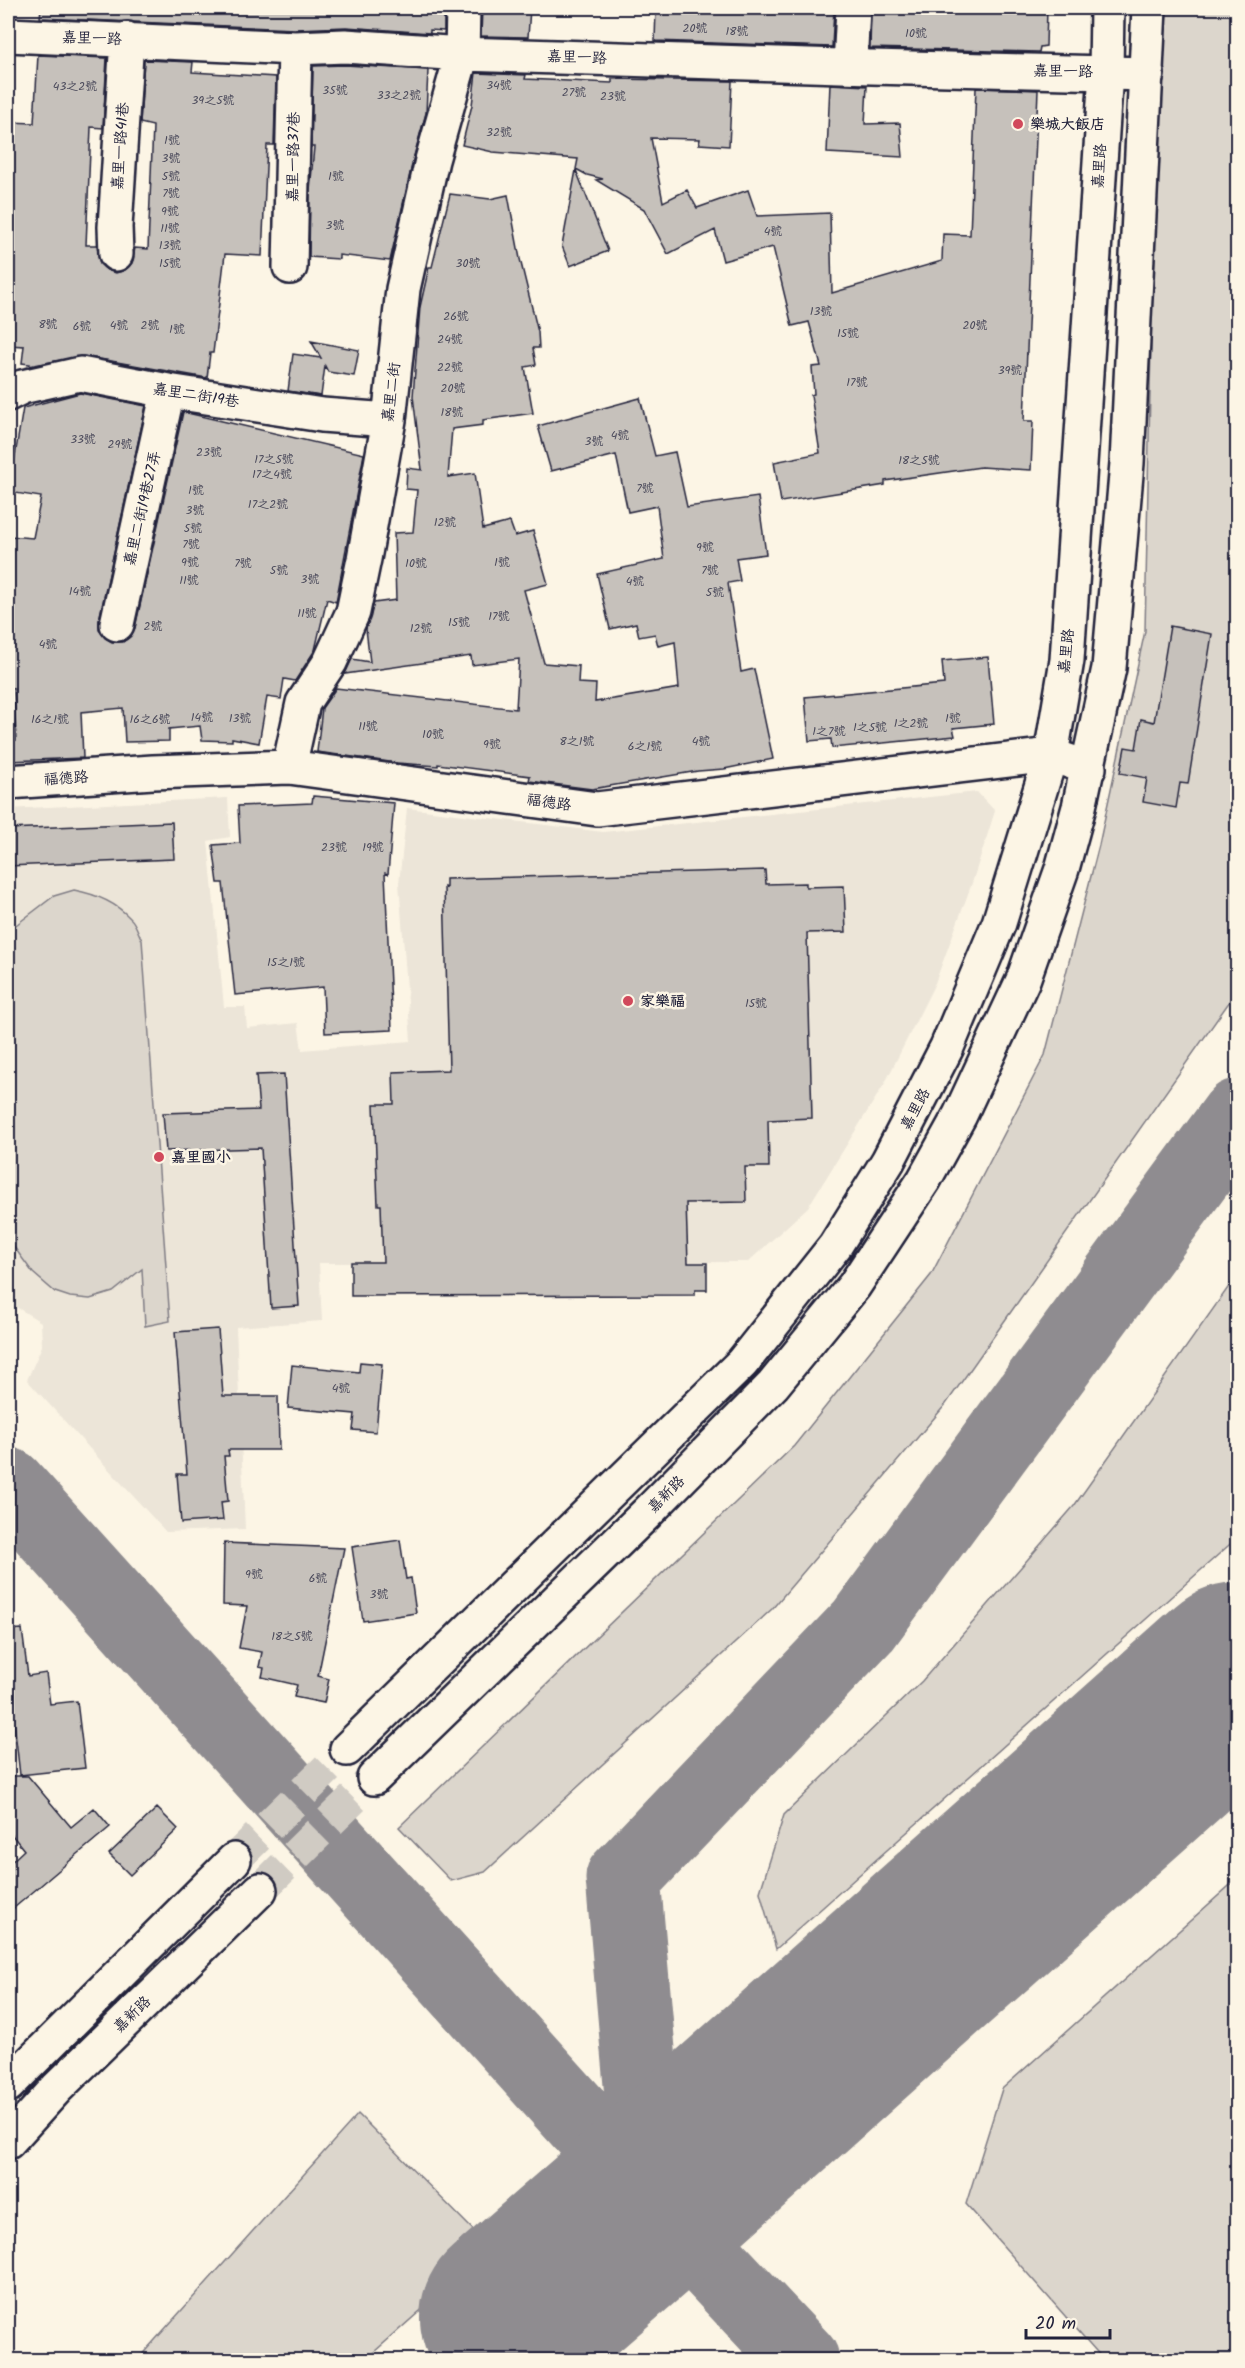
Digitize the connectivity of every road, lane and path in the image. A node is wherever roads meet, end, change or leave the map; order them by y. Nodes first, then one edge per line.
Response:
1 (463, 8) edge
2 (853, 8) edge
3 (1107, 8) edge
4 (1149, 8) edge
5 (8, 35) edge
6 (127, 39) junction
7 (295, 48) junction
8 (462, 54) junction
9 (850, 66) junction
10 (1106, 72) junction
11 (1147, 74) junction
12 (116, 254) dead end
13 (290, 267) dead end
14 (168, 391) junction
15 (8, 394) edge
16 (389, 420) junction
17 (117, 624) dead end
18 (1051, 755) junction
19 (290, 767) junction
20 (1089, 768) junction
21 (8, 782) edge
22 (347, 1749) tunnel mouth
23 (375, 1778) tunnel mouth
24 (234, 1860) tunnel mouth
25 (260, 1890) tunnel mouth
26 (8, 2085) edge
27 (8, 2142) edge

1 - 8 main road, 嘉里二街
2 - 9 main road
3 - 10 main road, 嘉里路
4 - 11 main road
5 - 6 main road, 嘉里一路
6 - 7 main road, 嘉里一路
6 - 12 main road, 嘉里一路41巷
7 - 8 main road, 嘉里一路
7 - 13 main road, 嘉里一路37巷
8 - 9 main road, 嘉里一路
8 - 16 main road, 嘉里二街
9 - 10 main road, 嘉里一路
10 - 11 main road, 嘉里一路
10 - 18 main road, 嘉里路
11 - 20 main road
14 - 15 main road, 嘉里二街19巷
14 - 16 main road, 嘉里二街19巷
14 - 17 main road, 嘉里二街19巷27弄
16 - 19 main road, 嘉里二街
18 - 19 main road, 福德路
18 - 20 main road, 福德路
18 - 22 main road, 嘉里路
19 - 21 main road, 福德路
20 - 23 main road, 嘉新路
24 - 26 main road
25 - 27 main road, 嘉新路

